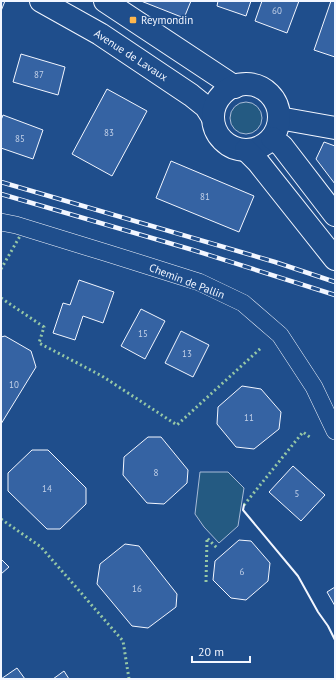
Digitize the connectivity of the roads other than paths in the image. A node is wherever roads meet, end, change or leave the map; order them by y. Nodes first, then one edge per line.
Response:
1 (41, 1) edge
2 (105, 1) edge
3 (235, 87) junction
4 (213, 118) junction
5 (276, 128) junction
6 (335, 128) edge
7 (246, 150) junction
8 (335, 215) edge
9 (1, 222) edge
10 (335, 259) edge
11 (335, 430) edge

1 - 4 main road, Avenue de Lavaux
2 - 3 main road
3 - 4 main road
3 - 5 main road
4 - 7 main road
5 - 6 main road
5 - 7 main road
5 - 8 main road
7 - 10 main road
9 - 11 street, Chemin de Pallin

